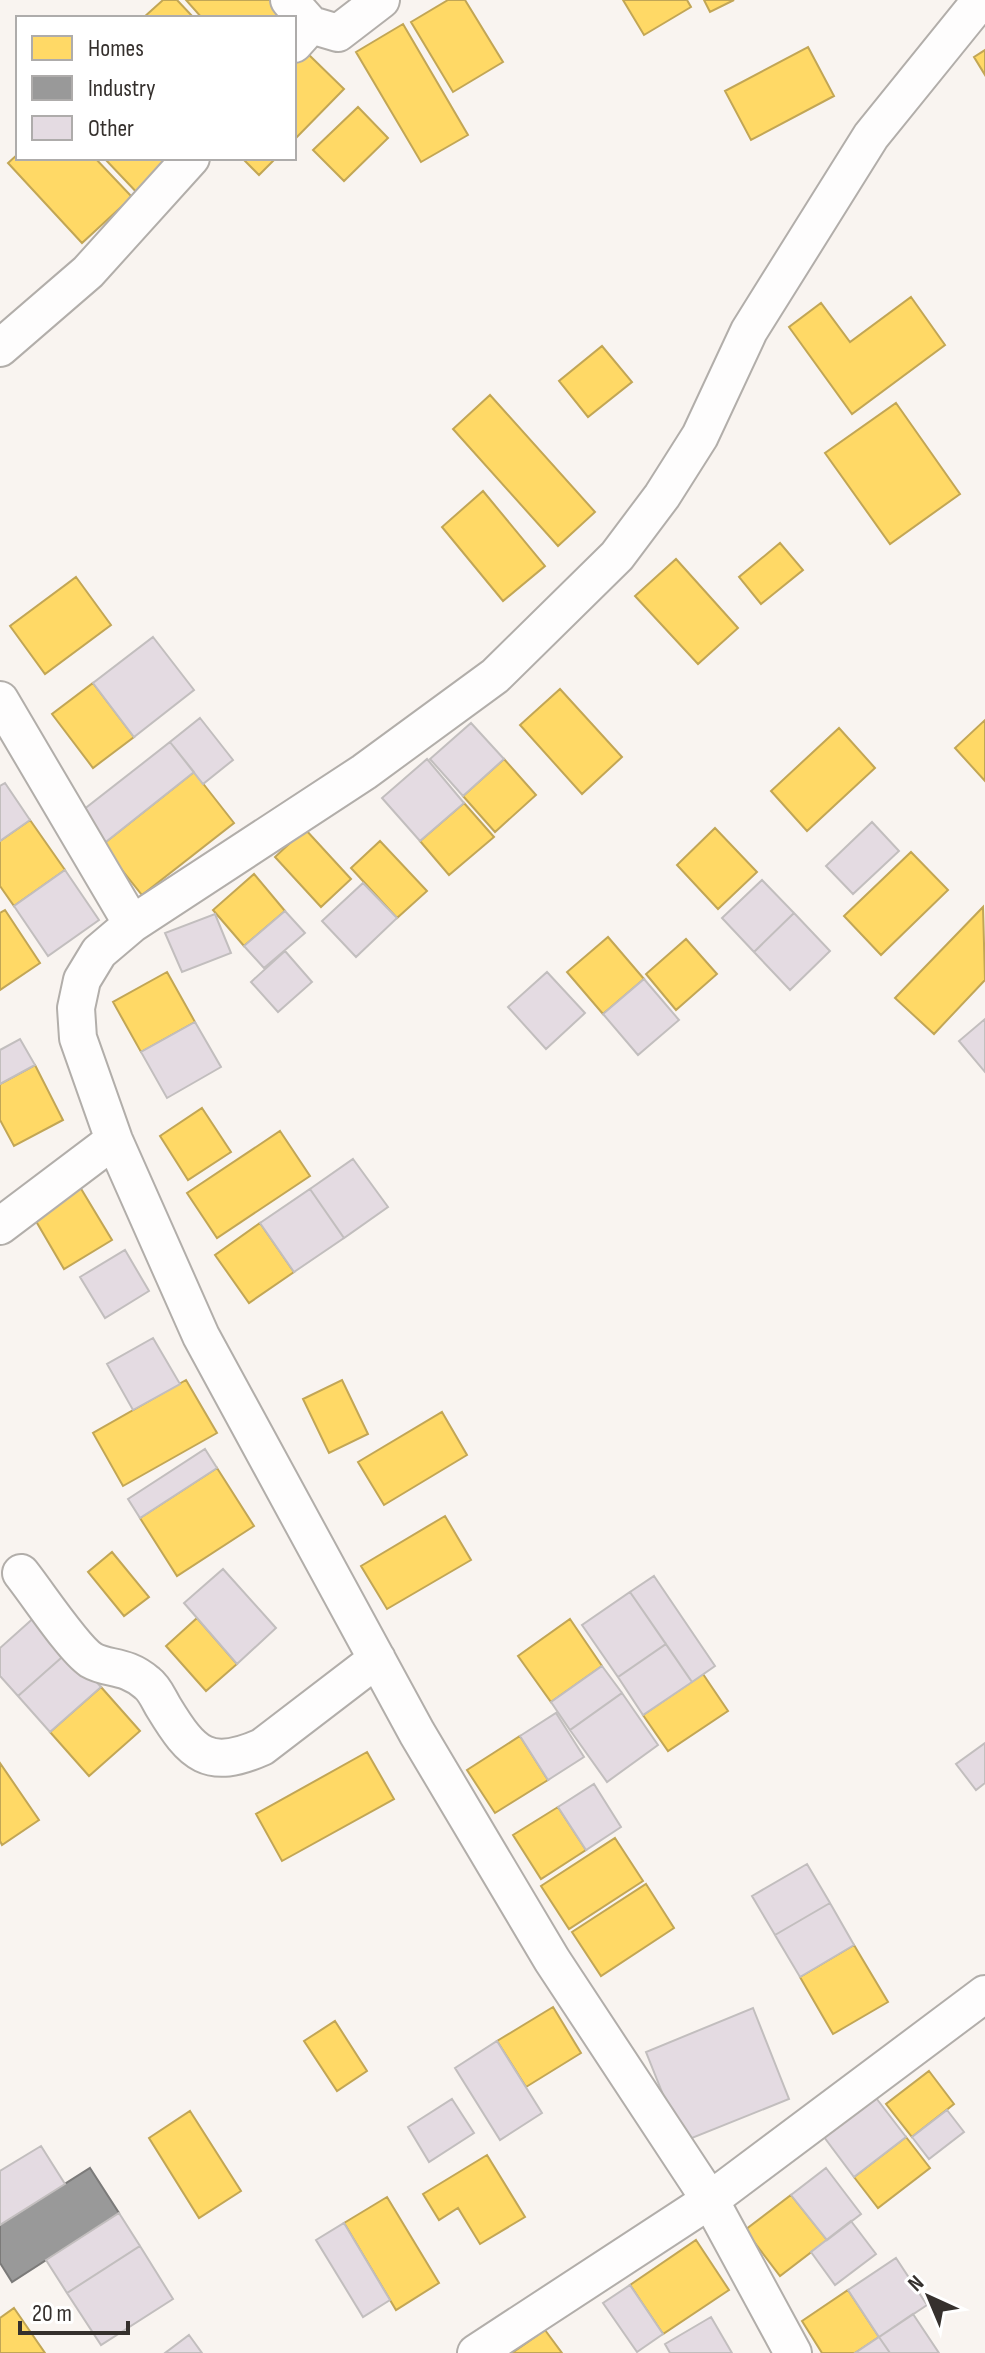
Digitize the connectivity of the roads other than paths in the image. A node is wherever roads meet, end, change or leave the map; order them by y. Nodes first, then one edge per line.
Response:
1 (381, 0) edge
2 (981, 0) edge
3 (298, 23) edge
4 (189, 160) edge
5 (0, 348) edge
6 (0, 700) edge
7 (132, 924) junction
8 (114, 1140) junction
9 (0, 1226) edge
10 (21, 1573) dead end
11 (377, 1659) junction
12 (985, 1994) edge
13 (710, 2200) junction
14 (476, 2353) edge
15 (793, 2353) edge

1 - 3 street
2 - 7 street
4 - 5 street
6 - 7 street
7 - 8 street
8 - 9 street
8 - 11 street
10 - 11 street
11 - 13 street
12 - 13 street
13 - 14 street
13 - 15 street

